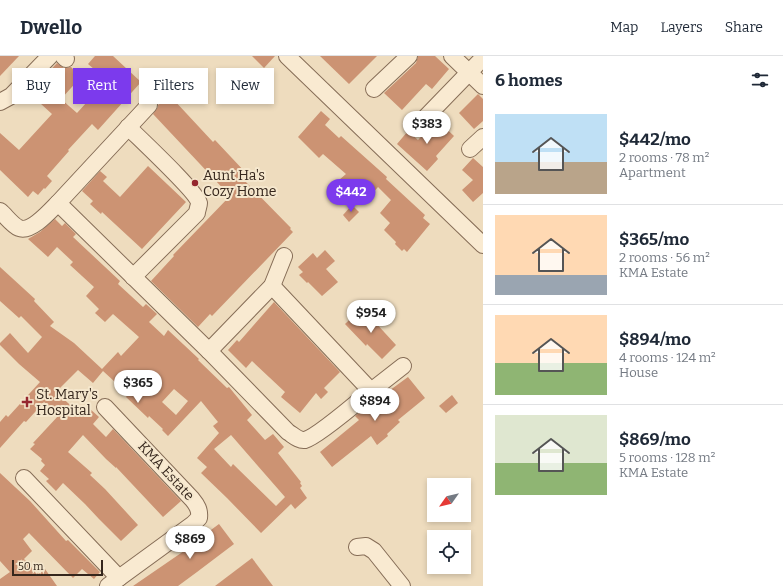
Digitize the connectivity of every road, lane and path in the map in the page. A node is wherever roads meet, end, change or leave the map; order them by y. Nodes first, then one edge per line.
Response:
1 (50, 56) edge
2 (287, 56) edge
3 (409, 56) edge
4 (452, 56) edge
5 (483, 58) edge
6 (469, 72) junction
7 (483, 86) edge
8 (374, 90) dead end
9 (0, 102) edge
10 (149, 106) dead end
11 (424, 120) dead end
12 (128, 127) junction
13 (483, 137) edge
14 (470, 149) dead end
15 (58, 203) junction
16 (0, 211) edge
17 (483, 245) edge
18 (284, 256) dead end
19 (133, 277) junction
20 (272, 286) junction
21 (209, 351) junction
22 (403, 366) dead end
23 (371, 392) junction
24 (105, 407) dead end
25 (24, 478) dead end
26 (357, 548) dead end
27 (114, 582) edge
28 (402, 586) edge

1 - 9 street
2 - 17 street
3 - 8 street
4 - 6 street
5 - 6 street
6 - 7 street
6 - 11 street
10 - 12 street
12 - 15 street
12 - 19 street
13 - 14 street
15 - 16 street
15 - 19 street
18 - 20 street
19 - 21 street
20 - 21 street
20 - 23 street
21 - 23 street
22 - 23 street
24 - 27 street, KMA Estate
25 - 27 street, KMA Estate
26 - 28 street

